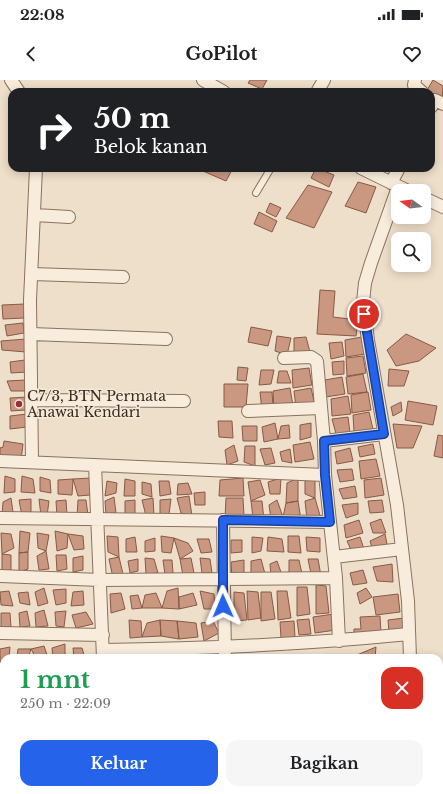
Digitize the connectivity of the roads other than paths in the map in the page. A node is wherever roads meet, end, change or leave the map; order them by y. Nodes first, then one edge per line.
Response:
1 (203, 80) edge
2 (217, 88) edge
3 (36, 172) edge
4 (269, 172) edge
5 (369, 172) edge
6 (399, 172) edge
7 (393, 184) edge
8 (399, 184) edge
9 (256, 193) dead end
10 (431, 201) edge
11 (443, 207) edge
12 (391, 209) edge
13 (35, 215) junction
14 (68, 217) dead end
15 (32, 274) junction
16 (123, 277) dead end
17 (31, 334) junction
18 (166, 339) dead end
19 (284, 358) dead end
20 (31, 400) junction
21 (184, 401) dead end
22 (320, 408) junction
23 (248, 411) dead end
24 (384, 434) junction
25 (324, 441) junction
26 (0, 461) edge
27 (32, 462) junction
28 (95, 465) junction
29 (325, 475) junction
30 (0, 518) edge
31 (97, 519) junction
32 (223, 520) junction
33 (330, 522) junction
34 (402, 549) junction
35 (334, 557) junction
36 (0, 576) edge
37 (336, 578) junction
38 (223, 579) junction
39 (100, 580) junction
40 (0, 633) edge
41 (409, 634) junction
42 (103, 635) junction
43 (339, 641) junction
44 (224, 653) edge
45 (103, 654) edge
46 (410, 654) edge

1 - 2 street
3 - 13 street
4 - 9 lane
5 - 7 street
6 - 8 street
10 - 11 street
12 - 24 street
13 - 14 street
13 - 15 street
15 - 16 street
15 - 17 street
17 - 18 street
17 - 20 street
19 - 22 street
20 - 21 street
20 - 27 street
22 - 23 street
22 - 25 street
24 - 25 street
24 - 34 street
25 - 29 street
26 - 27 street
27 - 28 street
28 - 29 street
28 - 31 street
29 - 33 street
30 - 31 street
31 - 32 street
31 - 39 street
32 - 33 street
32 - 38 street
33 - 35 street
34 - 35 street
34 - 41 street
35 - 37 street
36 - 39 street
37 - 38 street
37 - 43 street
38 - 39 street
38 - 44 street
39 - 42 street
40 - 42 street
41 - 43 street
41 - 46 street
42 - 45 street
43 - 44 street
44 - 45 street

